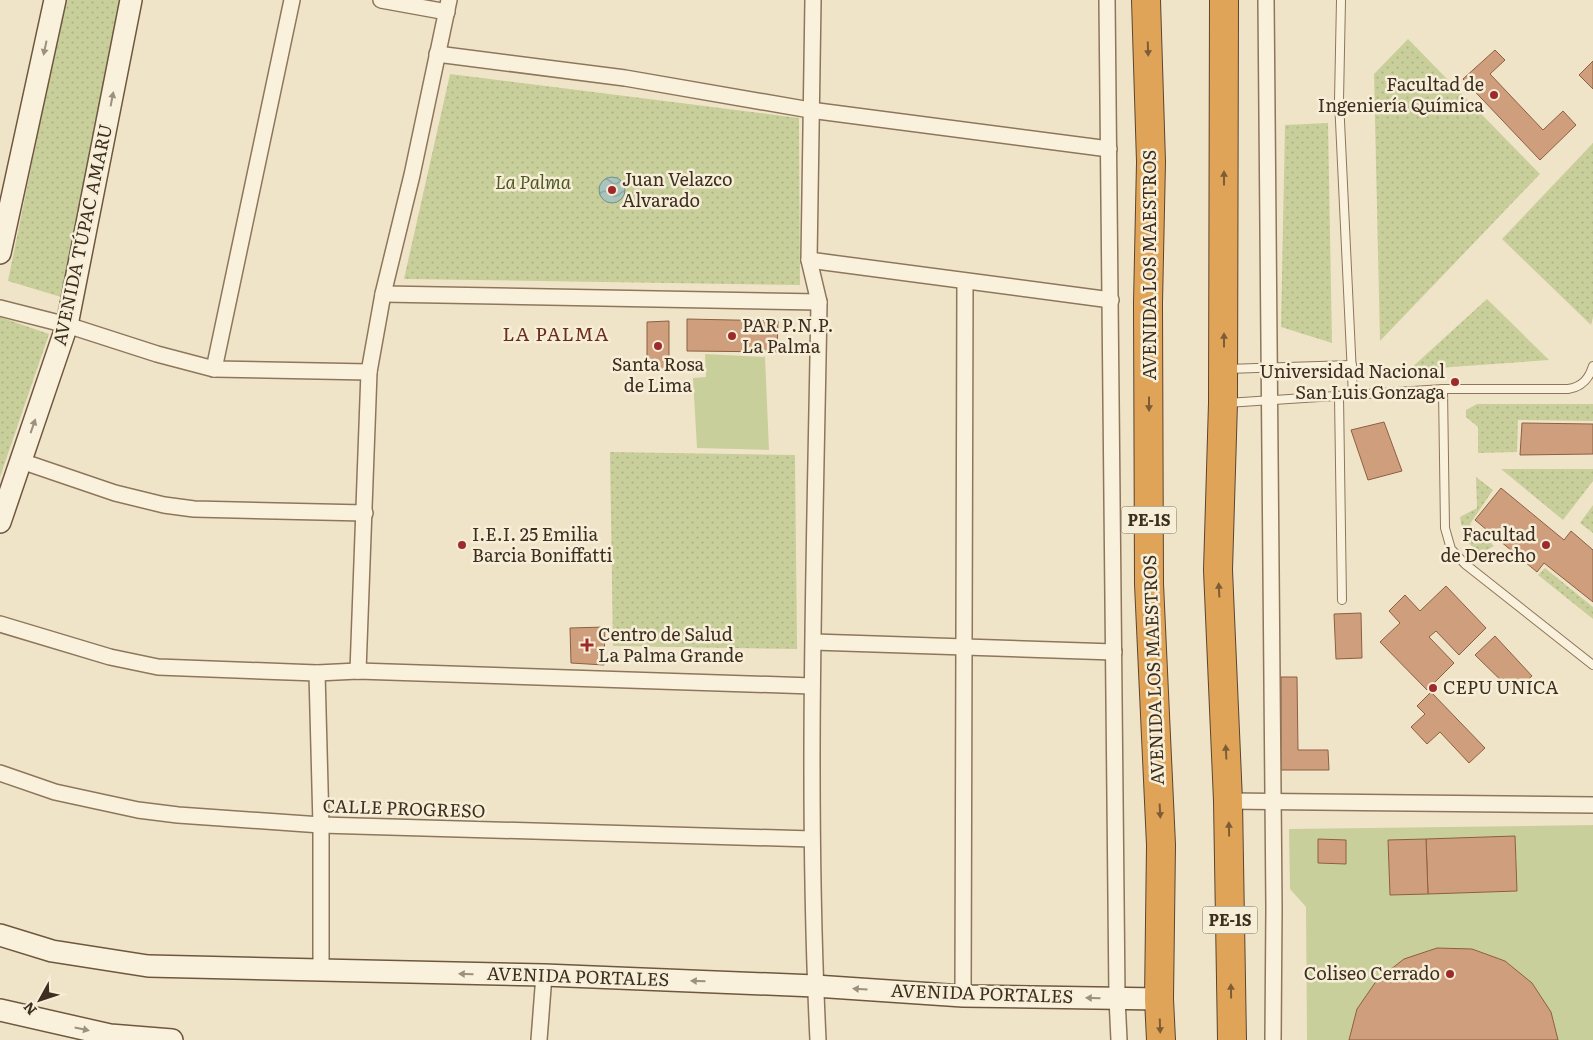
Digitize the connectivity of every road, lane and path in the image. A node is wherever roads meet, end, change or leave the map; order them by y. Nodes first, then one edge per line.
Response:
1 (55, 0) edge
2 (131, 0) edge
3 (292, 0) edge
4 (381, 0) edge
5 (812, 0) edge
6 (1107, 0) edge
7 (1146, 0) edge
8 (1224, 0) edge
9 (1266, 0) edge
10 (1341, 0) edge
11 (448, 6) edge
12 (437, 54) junction
13 (810, 110) junction
14 (1109, 149) junction
15 (0, 252) edge
16 (809, 260) junction
17 (965, 282) junction
18 (383, 294) junction
19 (1111, 300) junction
20 (819, 302) junction
21 (0, 308) edge
22 (67, 325) junction
23 (1352, 365) junction
24 (1593, 366) edge
25 (1269, 368) junction
26 (214, 369) junction
27 (1224, 369) junction
28 (369, 372) junction
29 (1442, 389) junction
30 (1339, 396) junction
31 (1352, 396) junction
32 (1269, 401) junction
33 (1223, 403) junction
34 (21, 461) junction
35 (365, 513) junction
36 (0, 522) edge
37 (1342, 600) dead end
38 (0, 624) edge
39 (814, 642) junction
40 (964, 648) junction
41 (1114, 652) junction
42 (1593, 665) edge
43 (358, 671) junction
44 (317, 673) junction
45 (812, 686) junction
46 (0, 773) edge
47 (1228, 801) junction
48 (1272, 802) junction
49 (1593, 805) edge
50 (321, 825) junction
51 (812, 839) junction
52 (0, 935) edge
53 (321, 969) junction
54 (544, 975) junction
55 (816, 986) junction
56 (963, 996) junction
57 (1117, 998) junction
58 (1159, 999) junction
59 (0, 1010) edge
60 (172, 1040) edge
61 (540, 1040) edge
62 (818, 1040) edge
63 (1119, 1040) edge
64 (1160, 1040) edge
65 (1232, 1040) edge
66 (1273, 1040) edge

1 -> 15 street
22 -> 2 street, AVENIDA TÚPAC AMARU
3 - 26 street
4 - 11 street
5 - 13 street
6 - 14 street
7 -> 58 highway, AVENIDA LOS MAESTROS / PE-1S
27 -> 8 highway, PE-1S
9 - 25 street
10 - 23 lane
11 - 12 street
12 - 13 street
12 - 18 street
13 - 14 street
13 - 16 street
14 - 19 street
16 - 17 street
16 - 20 street
17 - 19 street
17 - 40 street
18 - 20 street
18 - 28 street
19 - 41 street
20 - 39 street
21 - 22 street
22 - 26 street
34 -> 22 street, AVENIDA TÚPAC AMARU
23 - 25 lane
23 - 31 lane
24 - 29 lane
25 - 27 lane
25 - 32 street
26 - 28 street
27 - 33 highway, PE-1S
28 - 35 street
29 - 31 lane
29 - 42 lane
30 - 31 lane
30 - 32 lane
30 - 37 lane
32 - 33 lane
32 - 48 street
47 -> 33 highway, PE-1S
34 - 35 street
34 - 36 street, AVENIDA TÚPAC AMARU
35 - 43 street
38 - 44 street
39 - 40 street
39 - 45 street
40 - 41 street
40 - 56 street
41 - 57 street
43 - 44 street
43 - 45 street
44 - 50 street
45 - 51 street
46 - 50 street, CALLE PROGRESO
47 - 48 street
65 -> 47 highway, PE-1S
48 - 49 street
48 - 66 street
50 - 51 street, CALLE PROGRESO
50 - 53 street
51 - 55 street
52 - 53 street, AVENIDA PORTALES
54 -> 53 street, AVENIDA PORTALES
55 -> 54 street, AVENIDA PORTALES
54 - 61 street
56 -> 55 street, AVENIDA PORTALES
55 - 62 street
57 -> 56 street, AVENIDA PORTALES
57 - 58 street, AVENIDA PORTALES
57 - 63 street
58 -> 64 highway, AVENIDA LOS MAESTROS / PE-1S
59 -> 60 street

